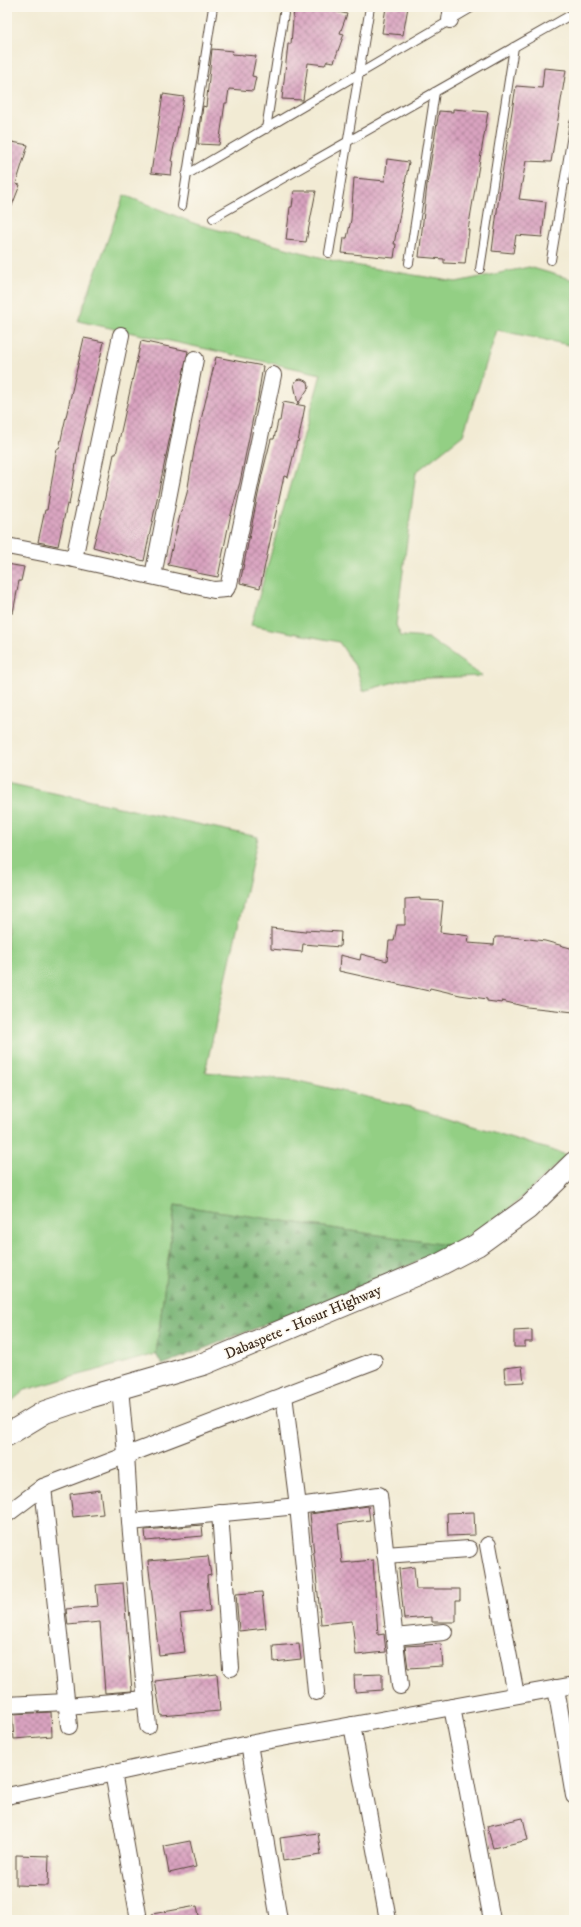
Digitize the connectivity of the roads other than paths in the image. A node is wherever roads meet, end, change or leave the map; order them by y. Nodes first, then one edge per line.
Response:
1 (213, 7) edge
2 (286, 7) edge
3 (370, 7) edge
4 (473, 7) edge
5 (574, 13) edge
6 (451, 14) edge
7 (514, 47) junction
8 (358, 74) junction
9 (435, 92) junction
10 (574, 123) edge
11 (266, 129) junction
12 (348, 142) junction
13 (186, 175) junction
14 (182, 206) dead end
15 (213, 218) dead end
16 (329, 254) dead end
17 (551, 260) dead end
18 (410, 263) dead end
19 (480, 269) dead end
20 (121, 335) dead end
21 (195, 359) dead end
22 (273, 375) dead end
23 (7, 546) edge
24 (74, 559) junction
25 (153, 576) junction
26 (574, 1163) edge
27 (374, 1361) dead end
28 (120, 1388) junction
29 (284, 1395) junction
30 (7, 1435) edge
31 (126, 1454) junction
32 (43, 1487) junction
33 (298, 1506) junction
34 (220, 1513) junction
35 (7, 1514) edge
36 (130, 1522) junction
37 (488, 1545) dead end
38 (469, 1549) dead end
39 (385, 1555) junction
40 (444, 1632) dead end
41 (395, 1637) junction
42 (231, 1668) dead end
43 (574, 1685) edge
44 (400, 1686) dead end
45 (556, 1688) junction
46 (316, 1692) dead end
47 (516, 1695) junction
48 (146, 1699) junction
49 (66, 1704) junction
50 (7, 1705) edge
51 (452, 1707) junction
52 (352, 1725) junction
53 (69, 1726) dead end
54 (148, 1726) dead end
55 (249, 1744) junction
56 (113, 1772) junction
57 (7, 1796) edge
58 (574, 1796) edge
59 (139, 1920) edge
60 (279, 1920) edge
61 (388, 1920) edge
62 (492, 1920) edge

1 - 13 lane
2 - 11 lane
3 - 8 lane
4 - 6 lane
5 - 7 lane
6 - 8 lane
7 - 9 lane
7 - 19 lane
8 - 11 lane
8 - 12 lane
9 - 12 lane
9 - 18 lane
10 - 17 lane
11 - 13 lane
12 - 15 lane
12 - 16 lane
13 - 14 lane
20 - 24 street
21 - 25 street
22 - 25 street
23 - 24 street
24 - 25 street
26 - 28 highway, Dabaspete - Hosur Highway
27 - 29 street
28 - 30 highway, Dabaspete - Hosur Highway
28 - 31 street
29 - 31 street
29 - 33 street
31 - 32 street
31 - 36 street
32 - 35 street
32 - 49 street
33 - 34 street
33 - 39 street
33 - 46 street
34 - 36 street
34 - 42 street
36 - 48 street
37 - 47 street
38 - 39 street
39 - 41 street
40 - 41 street
41 - 44 street
43 - 45 street
45 - 47 street
45 - 58 street
47 - 51 street
48 - 49 street
48 - 54 street
49 - 50 street
49 - 53 street
51 - 52 street
51 - 62 street
52 - 55 street
52 - 61 street
55 - 56 street
55 - 60 street
56 - 57 street
56 - 59 street

